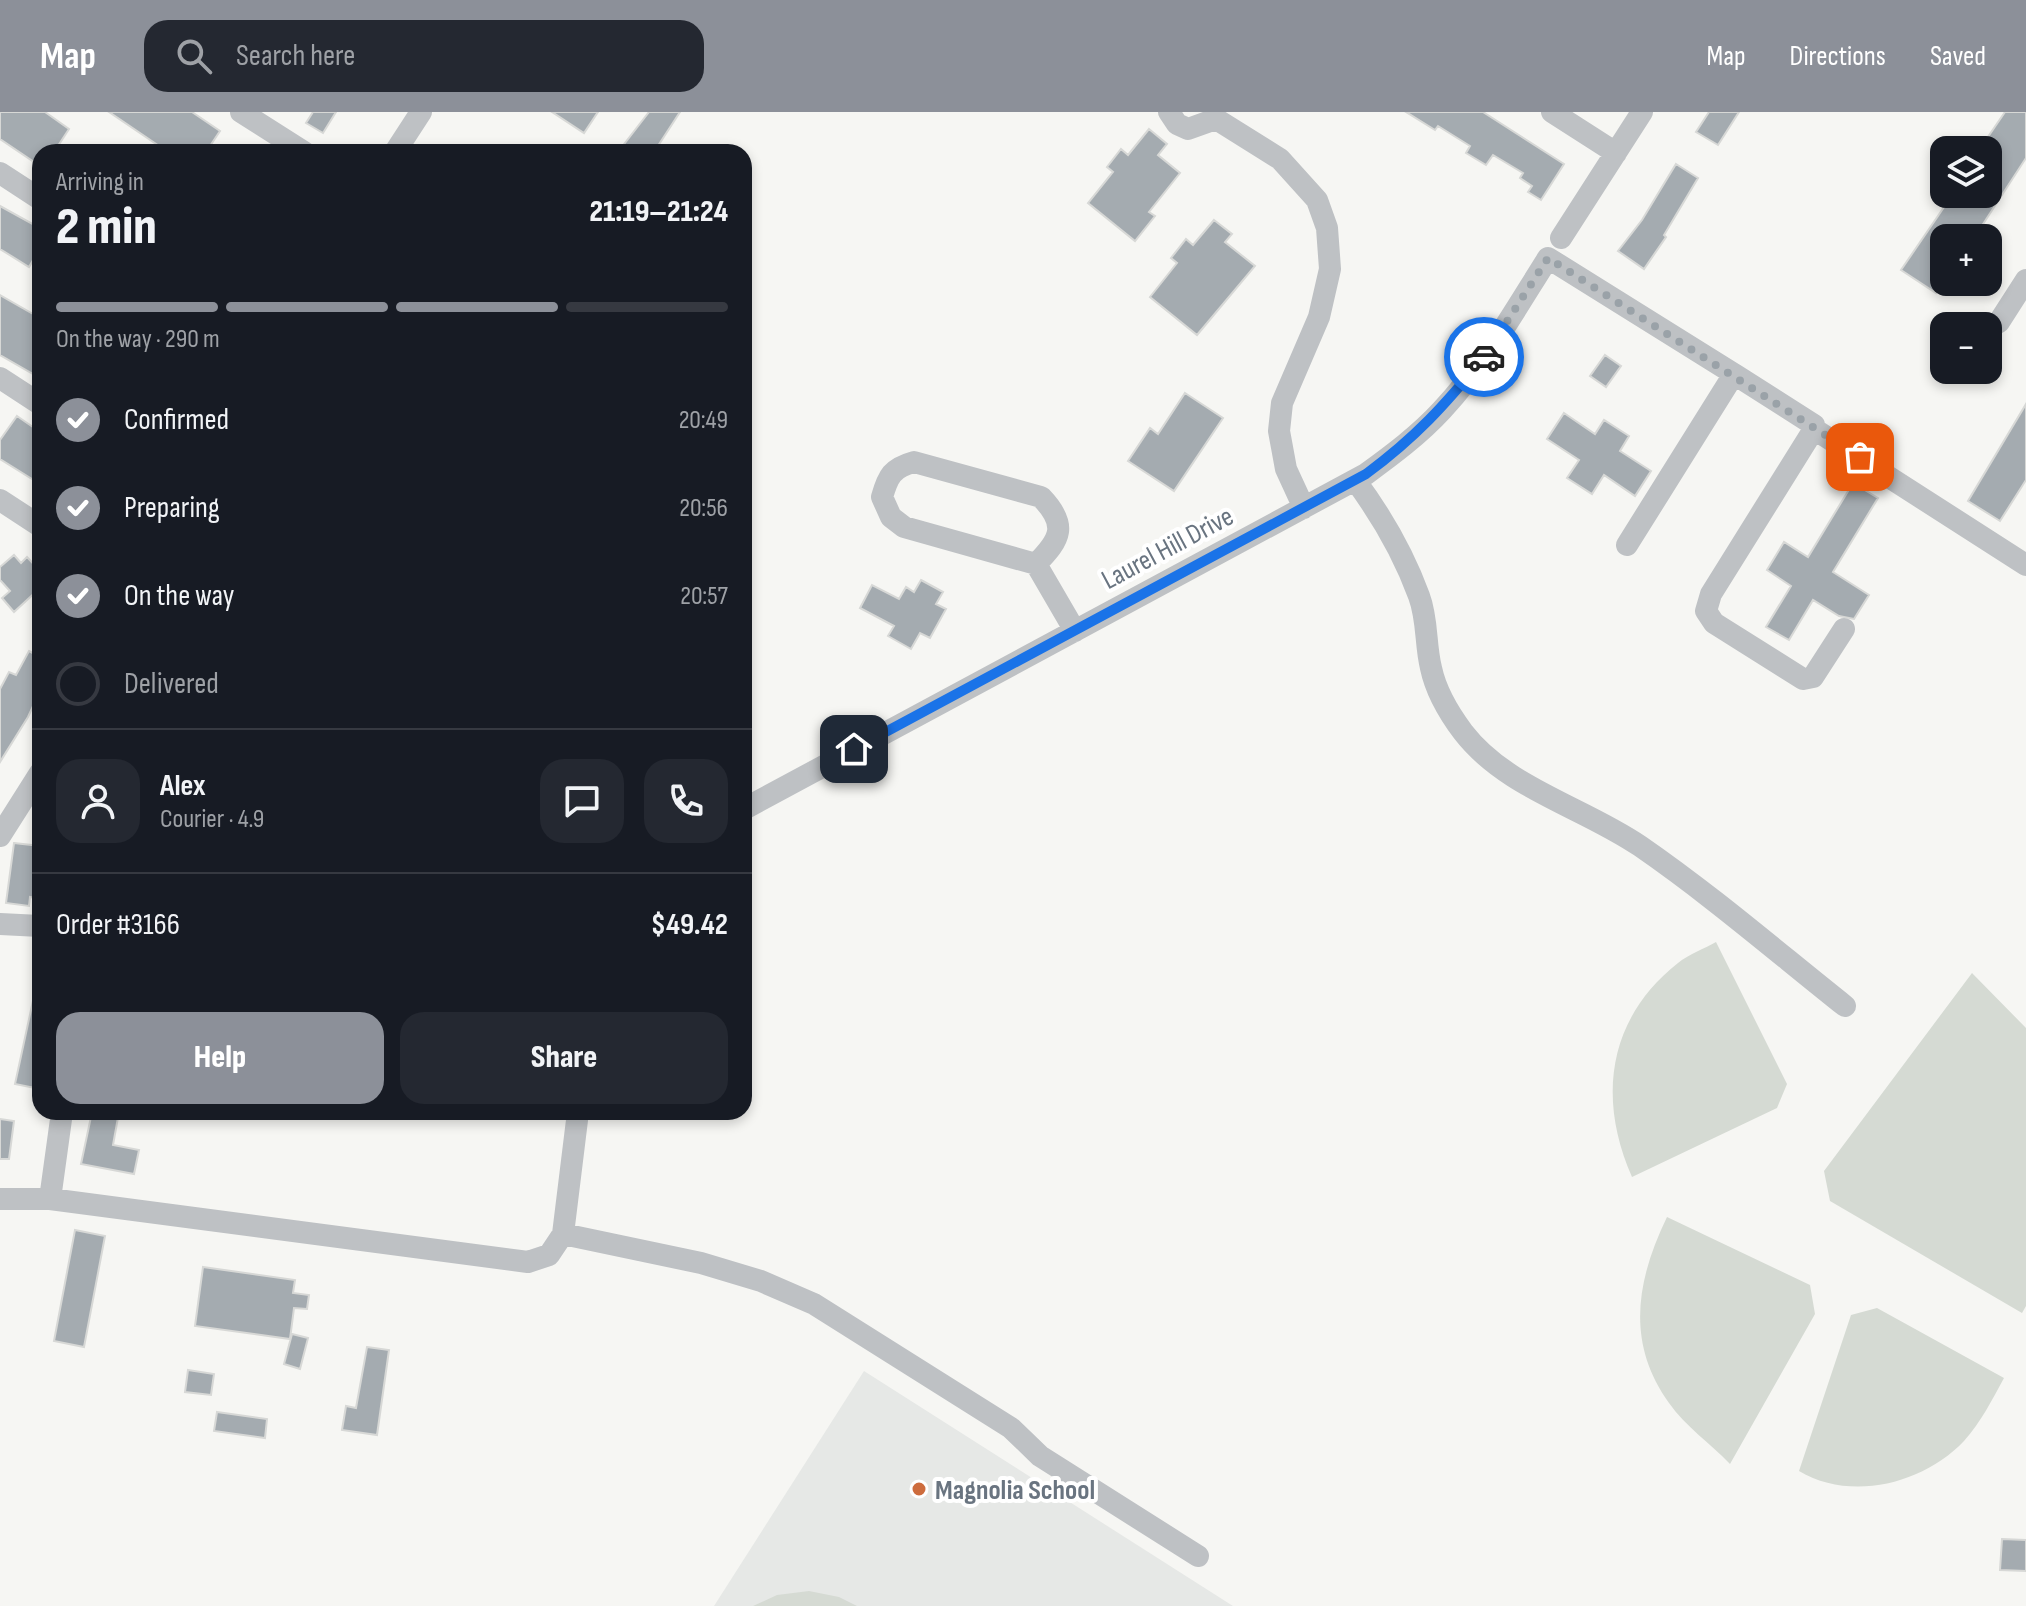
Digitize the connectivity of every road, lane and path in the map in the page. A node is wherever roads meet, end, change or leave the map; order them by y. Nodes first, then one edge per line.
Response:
1 (241, 112) edge
2 (421, 112) edge
3 (1169, 112) edge
4 (1552, 112) edge
5 (1642, 112) edge
6 (1216, 116) edge
7 (291, 144) edge
8 (400, 144) edge
9 (1616, 153) junction
10 (0, 173) edge
11 (32, 194) edge
12 (1561, 238) dead end
13 (2026, 280) edge
14 (2002, 317) edge
15 (1734, 374) junction
16 (0, 378) edge
17 (32, 399) edge
18 (1814, 429) junction
19 (1355, 480) junction
20 (0, 500) edge
21 (1304, 508) junction
22 (32, 521) edge
23 (1627, 545) dead end
24 (1036, 564) junction
25 (2026, 565) edge
26 (1844, 629) dead end
27 (1075, 631) junction
28 (32, 796) edge
29 (752, 805) edge
30 (0, 836) edge
31 (0, 924) edge
32 (32, 926) edge
33 (1845, 1006) dead end
34 (61, 1120) edge
35 (577, 1120) edge
36 (0, 1199) edge
37 (50, 1199) junction
38 (563, 1234) junction
39 (1198, 1556) dead end

1 - 7 street
2 - 8 street
3 - 6 street
4 - 9 street
5 - 9 street
6 - 21 street
9 - 12 street
10 - 11 street
13 - 14 street
15 - 18 street
15 - 19 street, Laurel Hill Drive
15 - 23 street
16 - 17 street
18 - 25 street
18 - 26 street
19 - 21 street, Laurel Hill Drive
19 - 33 street
20 - 22 street
21 - 27 street, Laurel Hill Drive
24 - 24 street
24 - 27 street
27 - 29 street, Laurel Hill Drive
28 - 30 street
31 - 32 street
34 - 37 street
35 - 38 street
36 - 37 street
37 - 38 street
38 - 39 street

